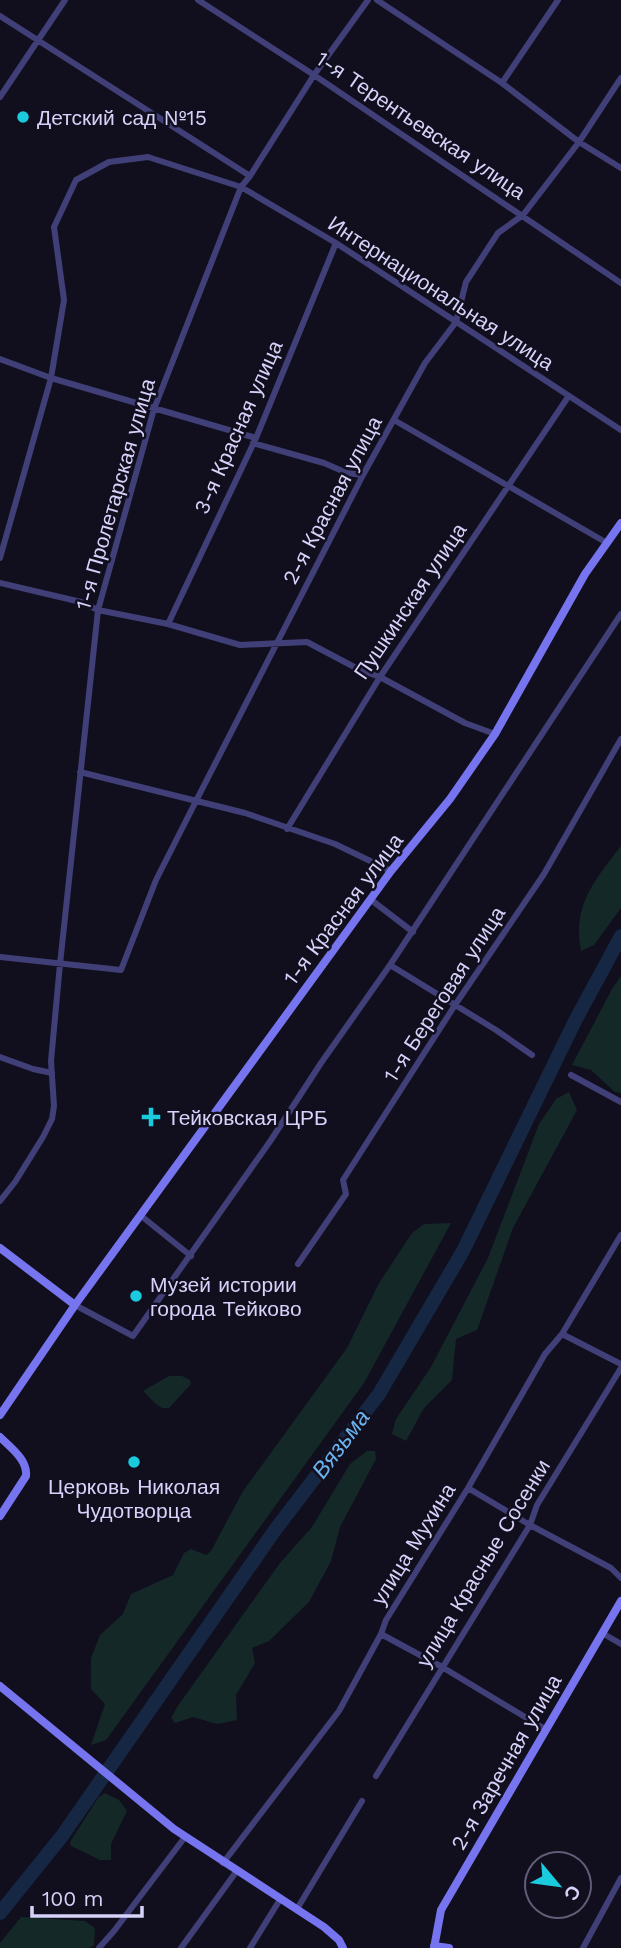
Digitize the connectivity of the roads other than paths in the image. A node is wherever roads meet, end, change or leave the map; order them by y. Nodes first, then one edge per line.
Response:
1 (65, 0) edge
2 (198, 0) edge
3 (368, 0) edge
4 (377, 0) edge
5 (558, 0) edge
6 (0, 16) edge
7 (38, 40) junction
8 (314, 75) junction
9 (621, 78) edge
10 (502, 83) junction
11 (0, 97) edge
12 (579, 142) junction
13 (621, 168) edge
14 (250, 176) junction
15 (241, 187) junction
16 (523, 215) junction
17 (336, 243) junction
18 (621, 284) edge
19 (456, 322) junction
20 (0, 359) edge
21 (51, 378) junction
22 (568, 397) junction
23 (154, 409) junction
24 (394, 420) junction
25 (621, 430) edge
26 (255, 440) junction
27 (363, 475) junction
28 (508, 486) junction
29 (621, 523) edge
30 (607, 543) junction
31 (0, 558) edge
32 (0, 583) edge
33 (98, 610) junction
34 (621, 614) edge
35 (168, 624) junction
36 (276, 642) junction
37 (380, 677) junction
38 (495, 734) junction
39 (621, 739) edge
40 (80, 772) junction
41 (196, 801) junction
42 (287, 829) junction
43 (391, 871) junction
44 (370, 900) junction
45 (413, 932) junction
46 (0, 957) edge
47 (60, 964) junction
48 (390, 965) junction
49 (455, 1005) junction
50 (533, 1055) dead end
51 (0, 1057) edge
52 (52, 1073) junction
53 (571, 1075) dead end
54 (621, 1102) edge
55 (0, 1201) edge
56 (140, 1215) junction
57 (621, 1235) edge
58 (0, 1248) edge
59 (191, 1255) junction
60 (298, 1264) dead end
61 (75, 1305) junction
62 (562, 1334) junction
63 (621, 1366) edge
64 (0, 1415) edge
65 (0, 1437) edge
66 (468, 1488) junction
67 (0, 1516) edge
68 (530, 1525) junction
69 (621, 1578) edge
70 (621, 1601) edge
71 (602, 1633) junction
72 (381, 1634) junction
73 (621, 1644) edge
74 (442, 1667) junction
75 (0, 1686) edge
76 (545, 1729) junction
77 (376, 1776) dead end
78 (362, 1801) dead end
79 (185, 1837) junction
80 (223, 1863) junction
81 (236, 1872) junction
82 (621, 1878) edge
83 (281, 1898) junction
84 (297, 1909) junction
85 (434, 1947) edge
86 (99, 1948) edge
87 (181, 1948) edge
88 (250, 1948) edge
89 (343, 1948) edge
90 (449, 1948) edge
91 (583, 1948) edge

1 - 7 street
2 - 8 street, 1-я Терентьевская улица
3 - 8 street, 1-я Пролетарская улица
4 - 10 street
5 - 10 street
6 - 7 street
7 - 11 street
7 - 14 street
8 - 14 street, 1-я Пролетарская улица
8 - 16 street, 1-я Терентьевская улица
9 - 12 street, 2-я Красная улица
10 - 12 street
12 - 13 street
12 - 16 street, 2-я Красная улица
14 - 15 street, 1-я Пролетарская улица
15 - 17 street, Интернациональная улица
15 - 21 street, Интернациональная улица
15 - 23 street, 1-я Пролетарская улица
16 - 18 street, 1-я Терентьевская улица
16 - 19 street, 2-я Красная улица
17 - 19 street, Интернациональная улица
17 - 26 street, 3-я Красная улица
19 - 22 street, Интернациональная улица
19 - 24 street, 2-я Красная улица
20 - 21 street
21 - 23 street
21 - 31 street, Интернациональная улица
22 - 25 street, Интернациональная улица
22 - 28 street, Пушкинская улица
23 - 26 street
23 - 33 street, 1-я Пролетарская улица
24 - 27 street, 2-я Красная улица
24 - 28 street
26 - 27 street
26 - 35 street, 3-я Красная улица
27 - 36 street, 2-я Красная улица
28 - 30 street
28 - 37 street, Пушкинская улица
29 - 30 main road, 1-я Красная улица
30 - 38 main road, 1-я Красная улица
32 - 33 street
33 - 35 street
33 - 40 street, 1-я Пролетарская улица
34 - 45 street
35 - 36 street
36 - 37 street
36 - 41 street, 2-я Красная улица
37 - 38 street
37 - 42 street, Пушкинская улица
38 - 43 main road, 1-я Красная улица
39 - 49 street, 1-я Береговая улица
40 - 41 street
40 - 47 street, 1-я Пролетарская улица
41 - 42 street
41 - 47 street, 2-я Красная улица
42 - 43 street
43 - 44 main road, 1-я Красная улица
44 - 45 street
44 - 56 main road, 1-я Красная улица
45 - 48 street
46 - 47 street
47 - 52 street, 1-я Пролетарская улица
48 - 49 street
48 - 59 street
49 - 50 street
49 - 60 street, 1-я Береговая улица
51 - 52 street
52 - 55 street, 1-я Пролетарская улица
53 - 54 street
56 - 59 street
56 - 61 main road, 1-я Красная улица
57 - 62 street, улица Мухина
58 - 61 main road
59 - 61 street
61 - 64 main road, 1-я Красная улица
62 - 63 street
62 - 66 street, улица Мухина
63 - 68 street, улица Красные Сосенки
65 - 67 main road
66 - 68 street
66 - 72 street, улица Мухина
68 - 69 street
68 - 74 street, улица Красные Сосенки
70 - 71 main road, 2-я Заречная улица
71 - 73 street
71 - 76 main road, 2-я Заречная улица
72 - 74 street
72 - 80 street, улица Мухина
74 - 76 street
74 - 77 street, улица Красные Сосенки
75 - 79 main road
76 - 85 main road, 2-я Заречная улица
78 - 84 street
79 - 80 main road
79 - 86 street
80 - 81 main road
81 - 83 main road
81 - 87 street
82 - 91 street
83 - 84 main road
83 - 88 street
84 - 89 main road
85 - 90 main road

